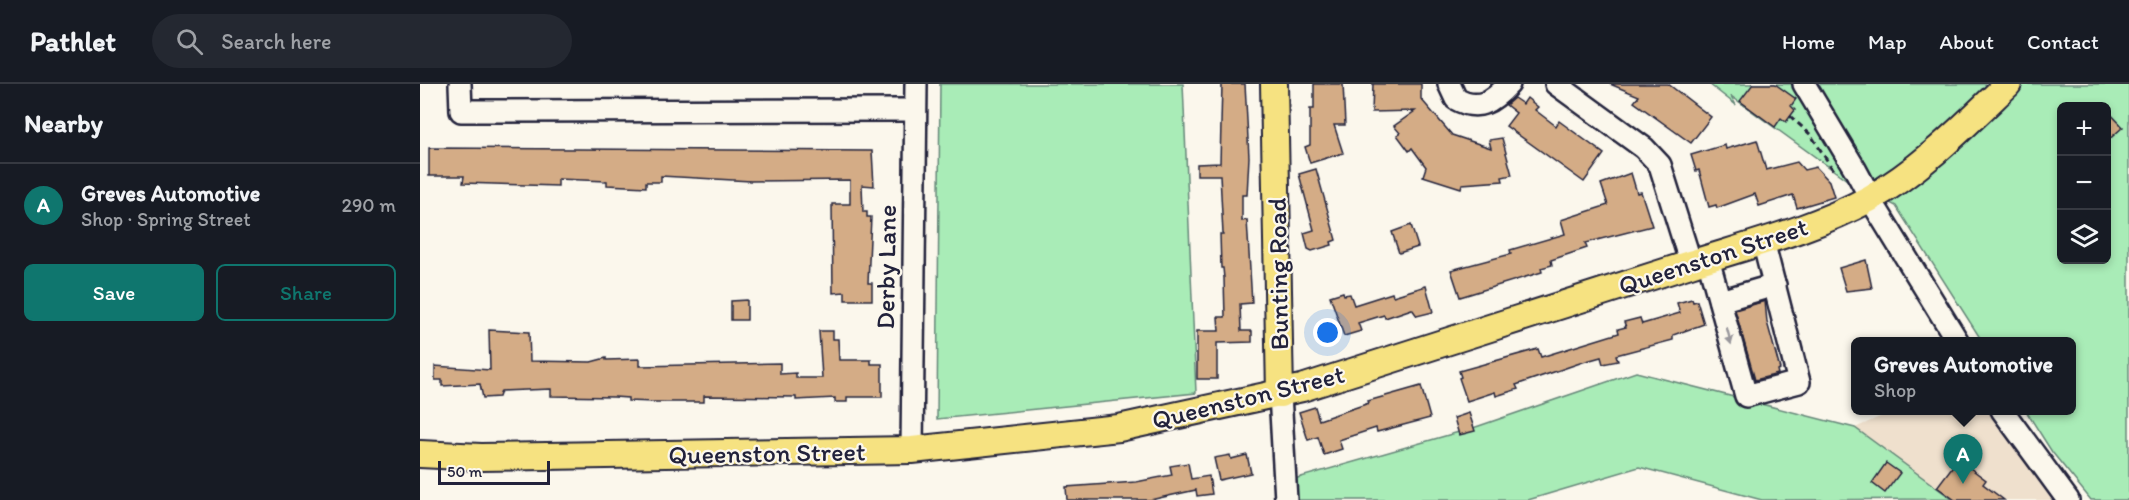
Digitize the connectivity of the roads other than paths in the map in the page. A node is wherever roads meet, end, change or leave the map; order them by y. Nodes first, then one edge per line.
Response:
1 (460, 84) edge
2 (916, 84) edge
3 (1274, 84) edge
4 (1449, 84) edge
5 (1509, 84) edge
6 (1556, 84) edge
7 (1804, 84) edge
8 (2008, 84) edge
9 (915, 110) junction
10 (1870, 198) junction
11 (1763, 241) junction
12 (1700, 262) junction
13 (1775, 285) junction
14 (1720, 301) junction
15 (1955, 337) edge
16 (1280, 394) junction
17 (2005, 415) edge
18 (912, 450) junction
19 (420, 454) edge
20 (481, 457) junction
21 (420, 464) edge
22 (1286, 500) edge
23 (2068, 500) edge

1 - 9 street
2 - 9 street, Derby Lane
3 - 16 main road, Bunting Road
4 - 5 street
6 - 12 street
7 - 10 street
8 - 10 main road, Queenston Street
9 - 18 street, Derby Lane
10 - 11 main road, Queenston Street
10 - 15 street
11 - 12 main road, Queenston Street
11 - 13 street
12 - 14 street
12 - 16 main road, Queenston Street
13 - 14 street
14 -> 13 street
16 - 18 main road, Queenston Street
16 - 22 street, Bunting Road
17 - 23 street
18 - 20 main road, Queenston Street
19 - 20 main road, Queenston Street
20 - 21 main road

